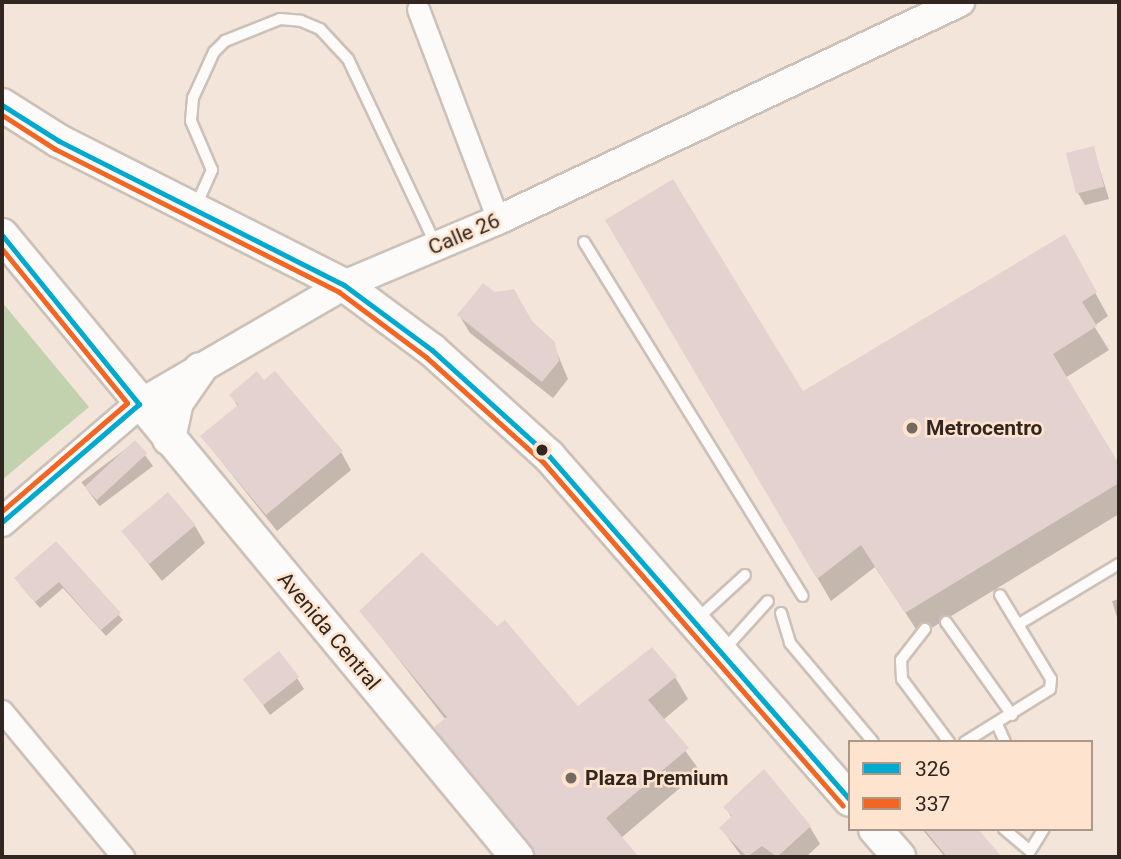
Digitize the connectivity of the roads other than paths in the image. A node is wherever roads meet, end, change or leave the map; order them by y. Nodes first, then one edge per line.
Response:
1 (960, 2) edge
2 (418, 9) dead end
3 (2, 105) edge
4 (195, 209) junction
5 (498, 220) junction
6 (2, 235) edge
7 (584, 242) dead end
8 (436, 245) junction
9 (344, 285) junction
10 (200, 369) junction
11 (139, 404) junction
12 (169, 439) junction
13 (2, 522) edge
14 (1119, 564) edge
15 (746, 575) dead end
16 (1000, 595) dead end
17 (803, 596) dead end
18 (768, 601) dead end
19 (781, 613) dead end
20 (695, 621) junction
21 (946, 622) dead end
22 (1019, 624) junction
23 (925, 629) dead end
24 (722, 653) junction
25 (2, 711) edge
26 (1012, 715) junction
27 (997, 724) junction
28 (871, 740) edge
29 (948, 740) edge
30 (969, 740) edge
31 (1004, 740) edge
32 (848, 798) edge
33 (877, 831) edge
34 (1006, 831) edge
35 (1043, 831) edge
36 (124, 857) edge
37 (517, 857) edge
38 (899, 857) edge

1 - 5 main road, Calle 26
2 - 5 street
3 - 4 main road
4 - 8 lane
4 - 9 main road
5 - 8 main road, Calle 26
6 - 11 main road, Avenida Central
7 - 17 lane
8 - 9 main road, Calle 26
9 - 10 main road, Calle 26
9 - 20 main road
10 - 11 main road, Calle 26
10 - 12 main road
11 - 12 main road, Avenida Central
11 - 13 main road, Calle 26
12 - 37 main road, Avenida Central
14 - 22 lane
15 - 20 lane
16 - 22 lane
18 - 24 lane
19 - 28 lane
20 - 24 main road
21 - 26 lane
22 - 26 lane
23 - 29 lane
24 - 32 main road
25 - 36 street
26 - 27 lane
27 - 30 lane
27 - 31 lane
33 - 38 main road
34 - 35 lane

